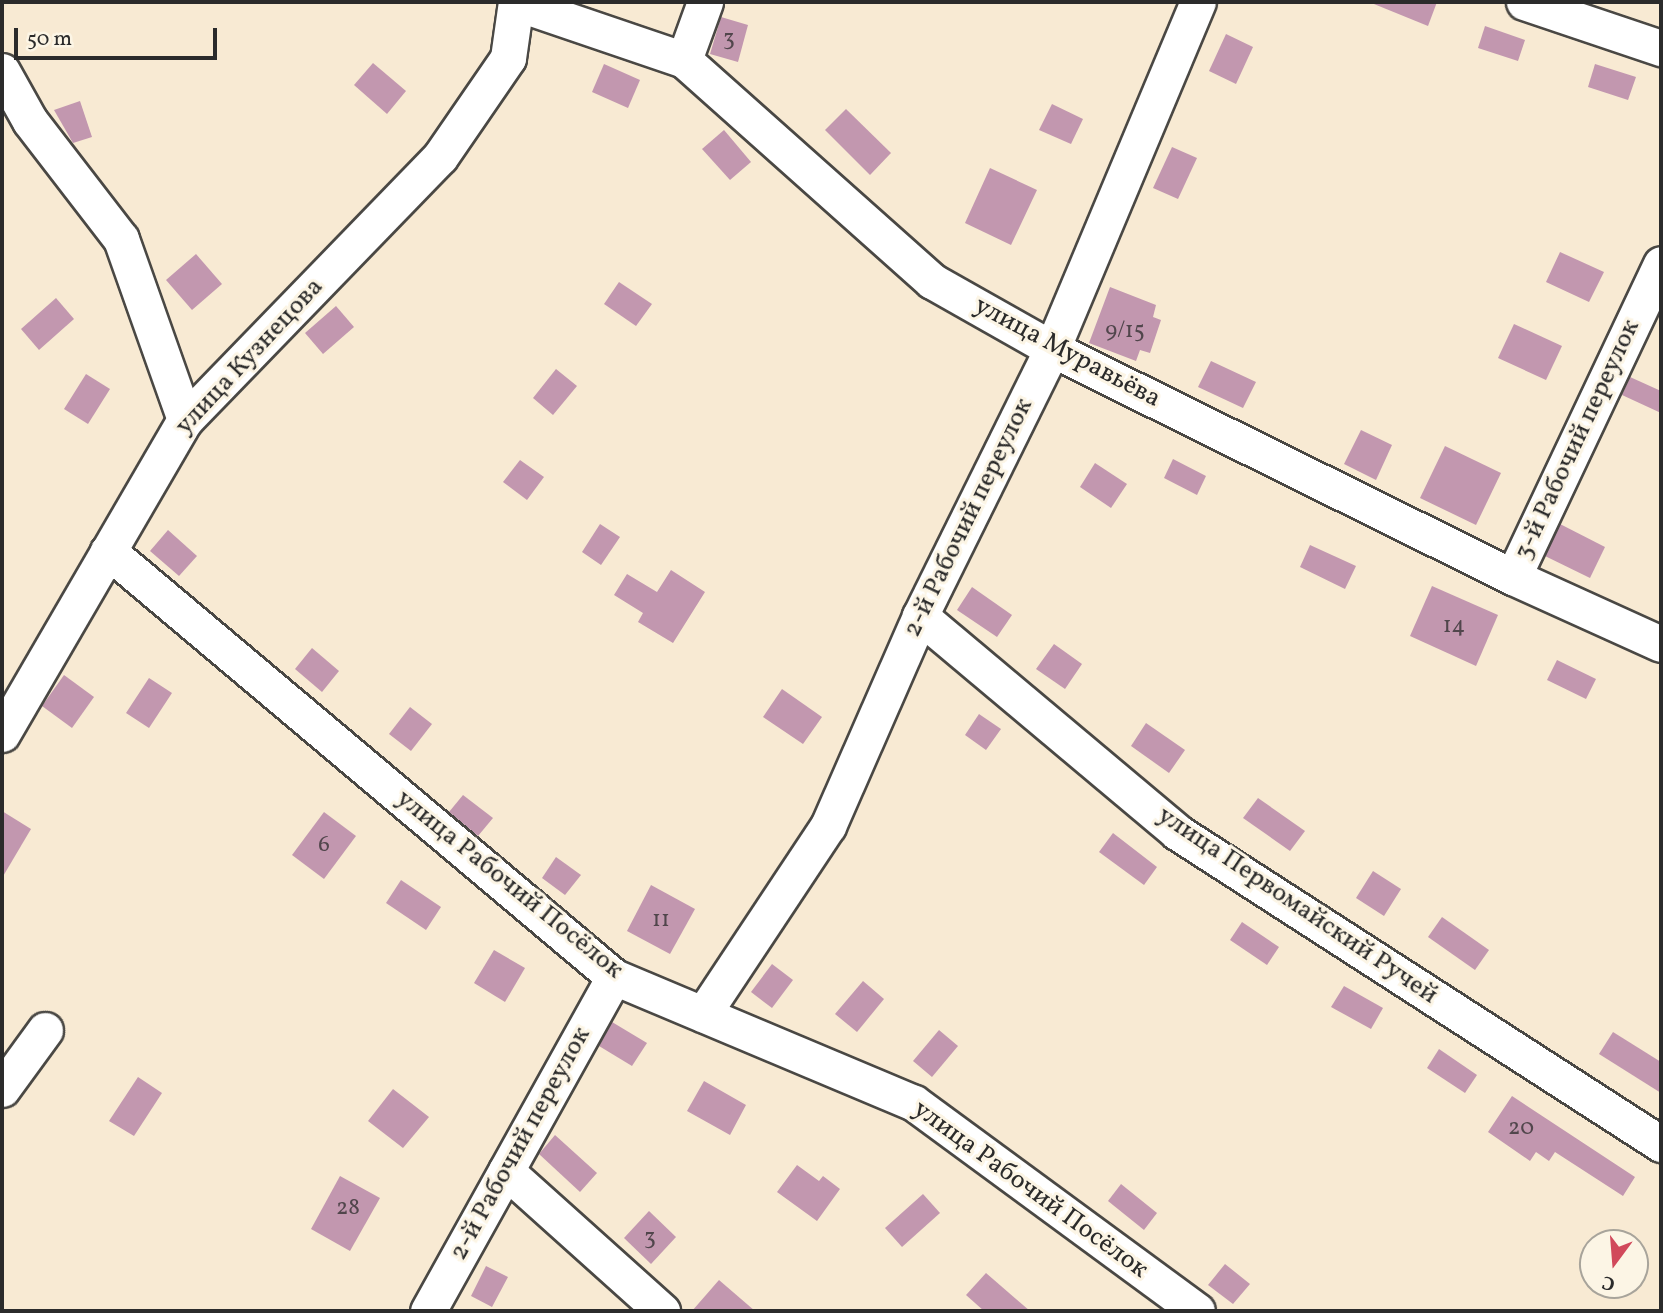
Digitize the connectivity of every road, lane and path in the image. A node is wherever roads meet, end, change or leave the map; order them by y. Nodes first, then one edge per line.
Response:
1 (517, 2) edge
2 (705, 2) edge
3 (1198, 2) edge
4 (1524, 2) edge
5 (1661, 48) edge
6 (684, 60) junction
7 (2, 71) edge
8 (1661, 264) edge
9 (1052, 349) junction
10 (185, 420) junction
11 (108, 551) junction
12 (1513, 577) junction
13 (920, 616) junction
14 (1661, 644) edge
15 (2, 734) edge
16 (614, 977) junction
17 (703, 1014) junction
18 (45, 1030) dead end
19 (2, 1089) edge
20 (1661, 1144) edge
21 (506, 1171) junction
22 (428, 1311) edge
23 (662, 1311) edge
24 (1197, 1311) edge

1 - 6 street, улица Муравьёва
1 - 10 street, улица Кузнецова
2 - 6 street
3 - 9 street, 2-й Рабочий переулок
4 - 5 street
6 - 9 street, улица Муравьёва
7 - 10 street
8 - 12 street, 3-й Рабочий переулок
9 - 12 street, улица Муравьёва
9 - 13 street, 2-й Рабочий переулок
10 - 11 street, улица Кузнецова
11 - 15 street, улица Кузнецова
11 - 16 street, улица Рабочий Посёлок
12 - 14 street, улица Муравьёва
13 - 17 street, 2-й Рабочий переулок
13 - 20 street, улица Первомайский Ручей
16 - 17 street, улица Рабочий Посёлок
16 - 21 street, 2-й Рабочий переулок
17 - 24 street, улица Рабочий Посёлок
18 - 19 street
21 - 22 street, 2-й Рабочий переулок
21 - 23 street

